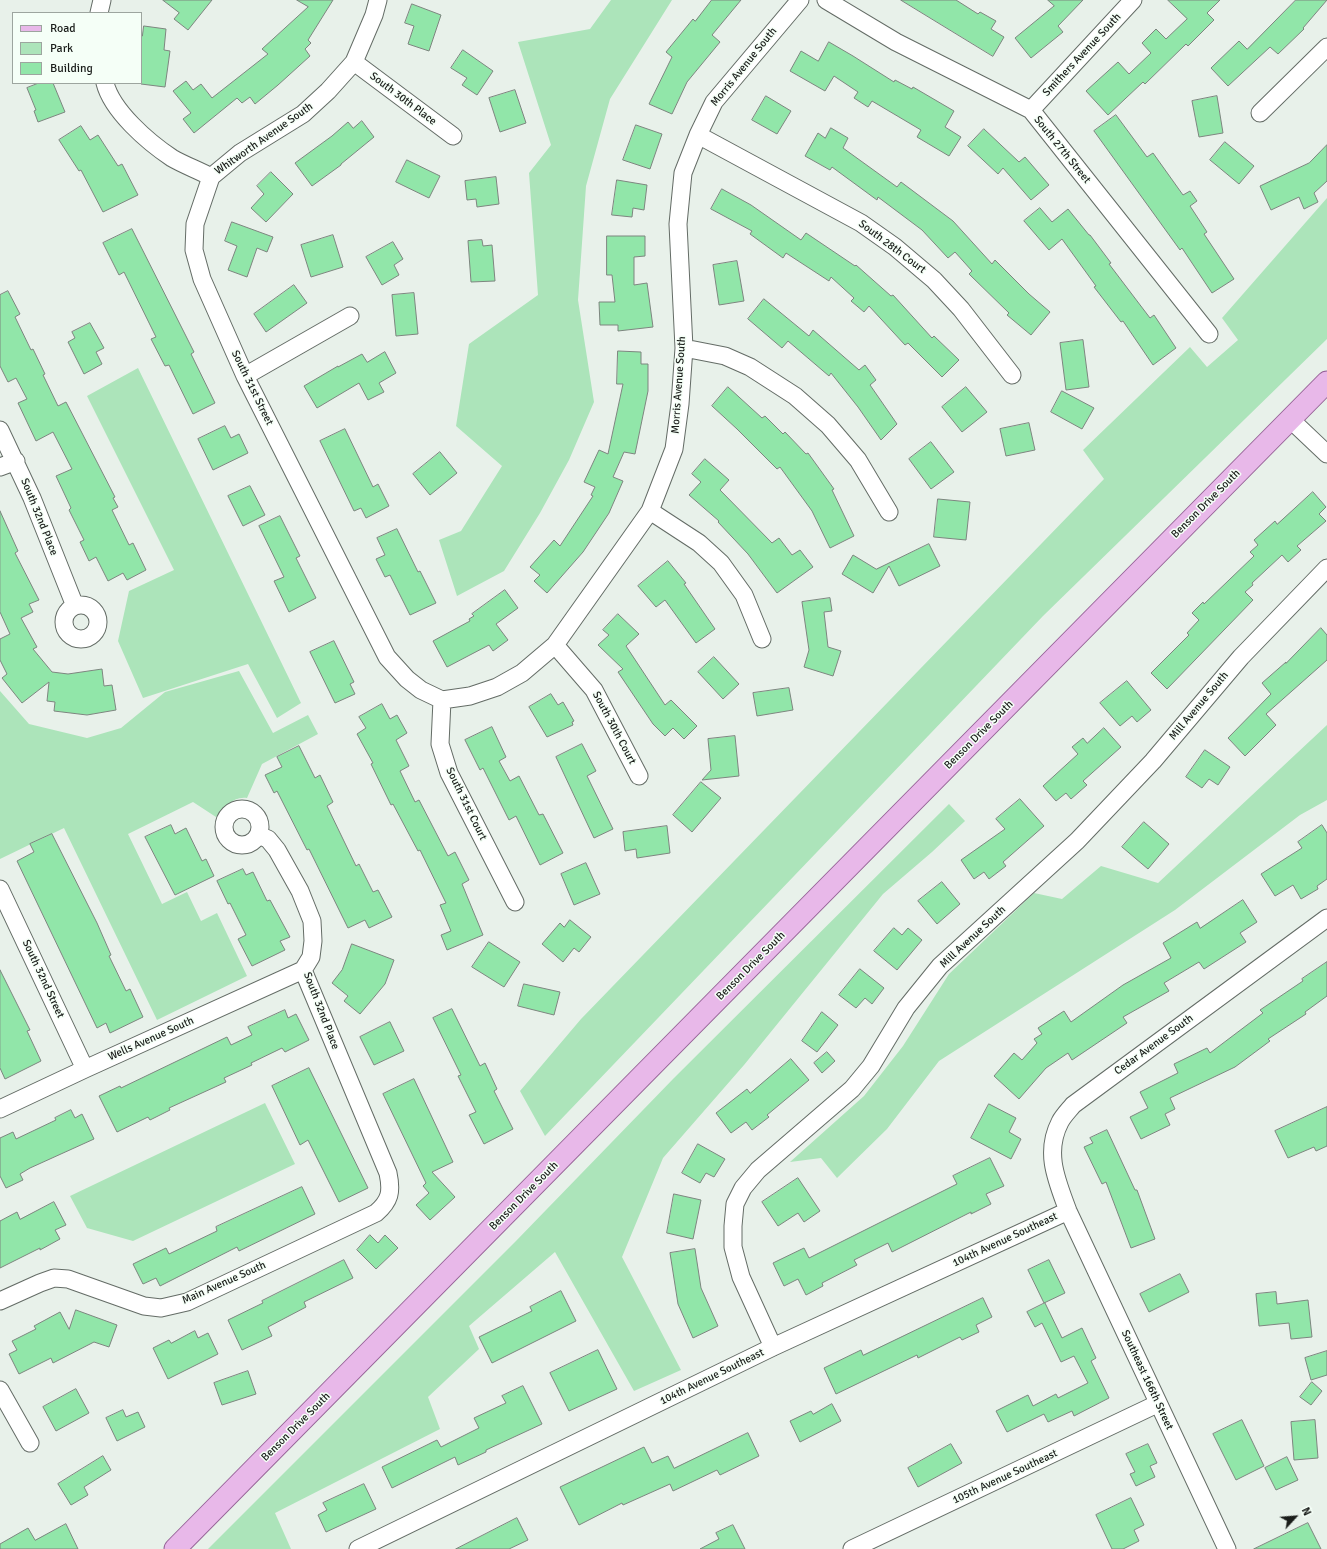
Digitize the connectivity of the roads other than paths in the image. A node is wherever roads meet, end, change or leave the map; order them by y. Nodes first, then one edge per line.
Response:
1 (102, 0) edge
2 (378, 0) edge
3 (800, 0) edge
4 (826, 0) edge
5 (1132, 0) edge
6 (99, 12) edge
7 (1327, 47) edge
8 (354, 62) junction
9 (105, 84) edge
10 (1031, 110) junction
11 (1260, 113) dead end
12 (698, 135) junction
13 (453, 136) dead end
14 (211, 177) junction
15 (350, 316) dead end
16 (1209, 334) dead end
17 (684, 348) junction
18 (1012, 375) dead end
19 (245, 376) junction
20 (1327, 382) edge
21 (1290, 419) junction
22 (0, 430) edge
23 (1327, 454) edge
24 (16, 461) junction
25 (0, 467) edge
26 (650, 511) junction
27 (890, 512) dead end
28 (1327, 568) edge
29 (75, 606) dead end
30 (762, 639) dead end
31 (556, 645) junction
32 (442, 700) junction
33 (639, 776) dead end
34 (258, 835) dead end
35 (0, 889) edge
36 (515, 902) dead end
37 (1327, 918) edge
38 (303, 970) junction
39 (85, 1069) junction
40 (0, 1109) edge
41 (389, 1196) joint
42 (1068, 1211) junction
43 (0, 1301) edge
44 (773, 1347) junction
45 (0, 1390) edge
46 (1158, 1404) junction
47 (30, 1442) dead end
48 (176, 1549) edge
49 (358, 1549) edge
50 (852, 1549) edge
51 (1227, 1549) edge

1 - 6 street
2 - 8 street, Whitworth Avenue South
3 - 12 street, Morris Avenue South
4 - 10 street, South 27th Street
5 - 10 street, Smithers Avenue South
7 - 11 street
8 - 13 street, South 30th Place
8 - 14 street, Whitworth Avenue South
9 - 14 street
10 - 16 street, South 27th Street
12 - 17 street, Morris Avenue South
12 - 18 street, South 28th Court
14 - 19 street, South 31st Street
15 - 19 street
17 - 26 street, Morris Avenue South
17 - 27 street
19 - 32 street, South 31st Street
20 - 21 main road, Benson Drive South
21 - 23 street
21 - 48 main road, Benson Drive South
22 - 24 street, South 32nd Place
24 - 25 street
24 - 29 street, South 32nd Place
26 - 30 street
26 - 31 street, Morris Avenue South
28 - 44 street, Mill Avenue South
31 - 32 street, Morris Avenue South
31 - 33 street, South 30th Court
32 - 36 street, South 31st Court
34 - 38 street, South 32nd Place
35 - 39 street, South 32nd Street
37 - 42 street, Cedar Avenue South
38 - 39 street, Wells Avenue South
38 - 41 street, South 32nd Place
39 - 40 street, Wells Avenue South
41 - 43 street, Main Avenue South
42 - 44 street, 104th Avenue Southeast
42 - 46 street, Southeast 166th Street
44 - 49 street, 104th Avenue Southeast
45 - 47 street
46 - 50 street, 105th Avenue Southeast
46 - 51 street, Southeast 166th Street

